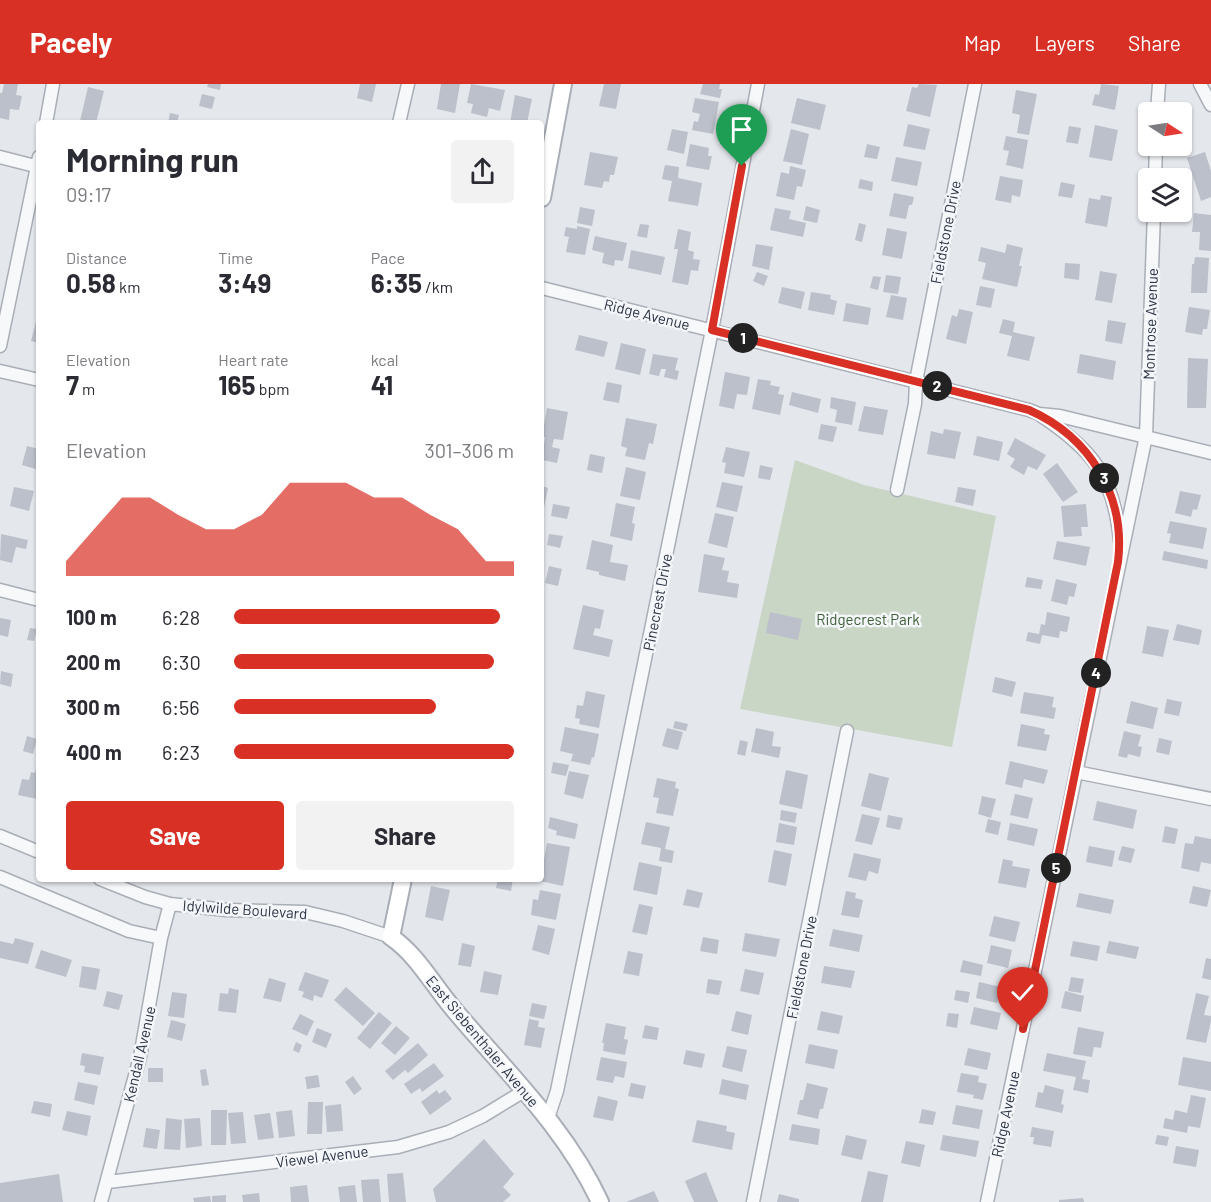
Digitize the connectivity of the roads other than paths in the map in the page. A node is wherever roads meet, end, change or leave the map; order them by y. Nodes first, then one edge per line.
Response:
1 (53, 84) edge
2 (408, 84) edge
3 (564, 84) edge
4 (758, 84) edge
5 (975, 84) edge
6 (1159, 84) edge
7 (1200, 84) edge
8 (1158, 102) edge
9 (1211, 105) edge
10 (47, 120) edge
11 (400, 120) edge
12 (0, 157) edge
13 (36, 163) edge
14 (36, 173) edge
15 (544, 188) edge
16 (1154, 222) edge
17 (544, 288) edge
18 (712, 330) junction
19 (0, 346) edge
20 (0, 371) edge
21 (36, 379) edge
22 (916, 381) junction
23 (1039, 414) junction
24 (1146, 436) junction
25 (1211, 453) edge
26 (897, 490) dead end
27 (1118, 562) junction
28 (0, 590) edge
29 (36, 599) edge
30 (847, 731) dead end
31 (1076, 772) junction
32 (1211, 799) edge
33 (0, 836) edge
34 (36, 851) edge
35 (0, 877) edge
36 (108, 882) edge
37 (402, 882) edge
38 (170, 904) junction
39 (391, 937) junction
40 (161, 938) junction
41 (524, 1091) junction
42 (548, 1118) junction
43 (108, 1182) junction
44 (101, 1202) edge
45 (600, 1202) edge
46 (753, 1202) edge
47 (987, 1202) edge

1 - 10 street
2 - 11 street
3 - 15 main road
4 - 18 street, Pinecrest Drive
5 - 22 street, Fieldstone Drive
6 - 8 street
7 - 9 street
12 - 13 street
14 - 19 street
16 - 24 street, Montrose Avenue
17 - 18 street, Ridge Avenue
18 - 22 street, Ridge Avenue
18 - 42 street, Pinecrest Drive
20 - 21 street
22 - 23 street, Ridge Avenue
22 - 26 street, Fieldstone Drive
23 - 24 street, Ridge Avenue
23 - 27 street
24 - 25 street
24 - 27 street, Ridge Avenue
27 - 31 street, Ridge Avenue
28 - 29 street
30 - 46 street, Fieldstone Drive
31 - 32 street
31 - 47 street, Ridge Avenue
33 - 34 street
35 - 40 street
36 - 38 street, Idylwilde Boulevard
37 - 39 main road
38 - 39 street, Idylwilde Boulevard
38 - 40 street, Kendall Avenue
39 - 41 main road, East Siebenthaler Avenue
40 - 43 street, Kendall Avenue
41 - 42 main road, East Siebenthaler Avenue
41 - 43 street, Viewel Avenue
42 - 45 main road, East Siebenthaler Avenue
43 - 44 street, Kendall Avenue

